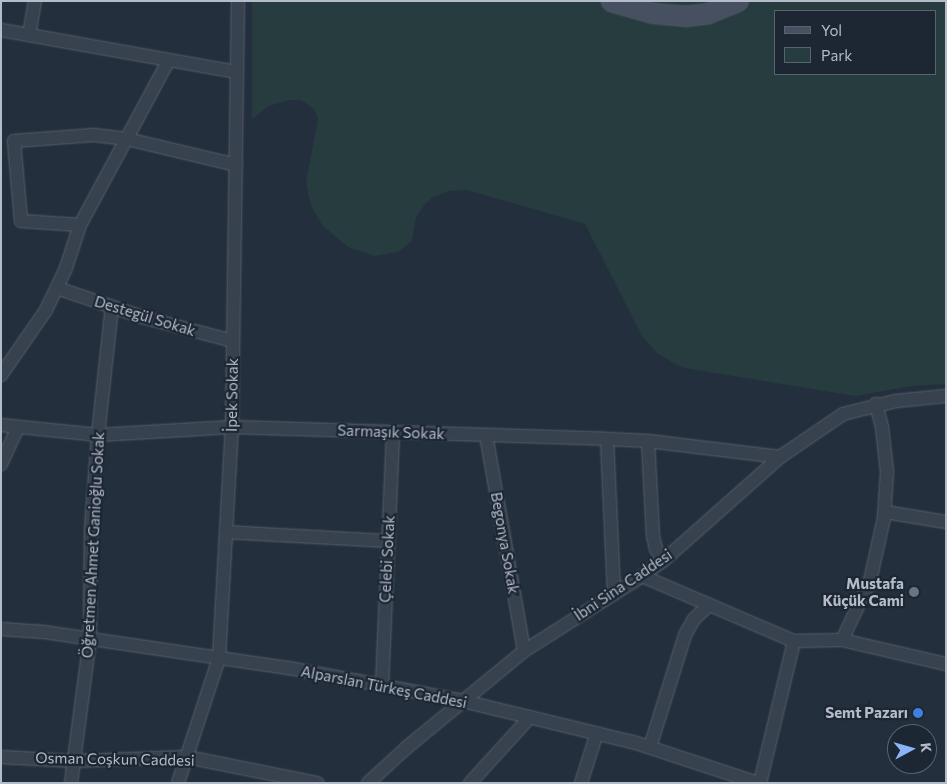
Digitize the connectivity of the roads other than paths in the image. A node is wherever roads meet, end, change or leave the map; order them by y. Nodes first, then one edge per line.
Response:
1 (35, 1) edge
2 (238, 1) edge
3 (611, 1) edge
4 (738, 1) edge
5 (1, 30) edge
6 (29, 35) junction
7 (170, 60) junction
8 (237, 72) junction
9 (127, 139) junction
10 (236, 164) junction
11 (80, 225) junction
12 (57, 288) junction
13 (112, 307) junction
14 (233, 341) junction
15 (1, 375) edge
16 (946, 396) edge
17 (876, 404) junction
18 (1, 425) edge
19 (18, 427) junction
20 (232, 427) junction
21 (393, 432) junction
22 (98, 435) junction
23 (486, 435) junction
24 (607, 439) junction
25 (648, 441) junction
26 (780, 457) junction
27 (1, 464) edge
28 (885, 512) junction
29 (946, 522) edge
30 (226, 532) junction
31 (388, 541) junction
32 (663, 561) junction
33 (642, 576) junction
34 (614, 594) junction
35 (709, 605) junction
36 (1, 629) edge
37 (90, 638) junction
38 (842, 640) junction
39 (794, 642) junction
40 (524, 650) junction
41 (218, 658) junction
42 (946, 664) edge
43 (382, 686) junction
44 (463, 701) junction
45 (530, 717) junction
46 (597, 733) junction
47 (650, 747) junction
48 (1, 757) edge
49 (187, 757) junction
50 (73, 761) junction
51 (732, 779) edge
52 (71, 783) edge
53 (178, 783) edge
54 (317, 783) edge
55 (368, 783) edge
56 (470, 783) edge
57 (581, 783) edge
58 (759, 783) edge

1 - 6 street
2 - 8 street, İpek Sokak
3 - 4 street
5 - 6 street
6 - 7 street
7 - 8 street
7 - 9 street
8 - 10 street, İpek Sokak
9 - 10 street
9 - 11 street
9 - 11 street
10 - 14 street, İpek Sokak
11 - 12 street
12 - 13 street, Destegül Sokak
12 - 15 street
13 - 14 street, Destegül Sokak
13 - 22 street, Öğretmen Ahmet Ganioğlu Sokak
14 - 20 street, İpek Sokak
16 - 17 street, İbni Sina Caddesi
17 - 26 street, İbni Sina Caddesi
17 - 28 street
18 - 19 street, Sarmaşık Sokak
19 - 22 street, Sarmaşık Sokak
19 - 27 street
20 - 21 street, Sarmaşık Sokak
20 - 22 street, Sarmaşık Sokak
20 - 30 street, İpek Sokak
21 - 23 street, Sarmaşık Sokak
21 - 31 street, Çelebi Sokak
22 - 37 street, Öğretmen Ahmet Ganioğlu Sokak
23 - 24 street, Sarmaşık Sokak
23 - 40 street, Begonya Sokak
24 - 25 street, Sarmaşık Sokak
24 - 34 street
25 - 26 street, Sarmaşık Sokak
25 - 32 street
26 - 32 street, İbni Sina Caddesi
28 - 29 street
28 - 38 street
30 - 31 street
30 - 41 street, İpek Sokak
31 - 43 street, Çelebi Sokak
32 - 33 street, İbni Sina Caddesi
33 - 34 street, İbni Sina Caddesi
33 - 35 street
34 - 40 street, İbni Sina Caddesi
35 - 39 street
35 - 47 street
36 - 37 street, Alparslan Türkeş Caddesi
37 - 41 street, Alparslan Türkeş Caddesi
37 - 50 street, Öğretmen Ahmet Ganioğlu Sokak
38 - 39 street
38 - 42 street
39 - 58 street
40 - 44 street, İbni Sina Caddesi
41 - 43 street, Alparslan Türkeş Caddesi
41 - 49 street, İpek Sokak
43 - 44 street, Alparslan Türkeş Caddesi
44 - 45 street, Alparslan Türkeş Caddesi
44 - 55 street, İbni Sina Caddesi
45 - 46 street, Alparslan Türkeş Caddesi
45 - 56 street
46 - 47 street, Alparslan Türkeş Caddesi
46 - 57 street
47 - 51 street, Alparslan Türkeş Caddesi
48 - 50 street, Osman Coşkun Caddesi
49 - 50 street, Osman Coşkun Caddesi
49 - 53 street, İpek Sokak
49 - 54 street, Osman Coşkun Caddesi
50 - 52 street, Öğretmen Ahmet Ganioğlu Sokak
51 - 58 street, Alparslan Türkeş Caddesi

